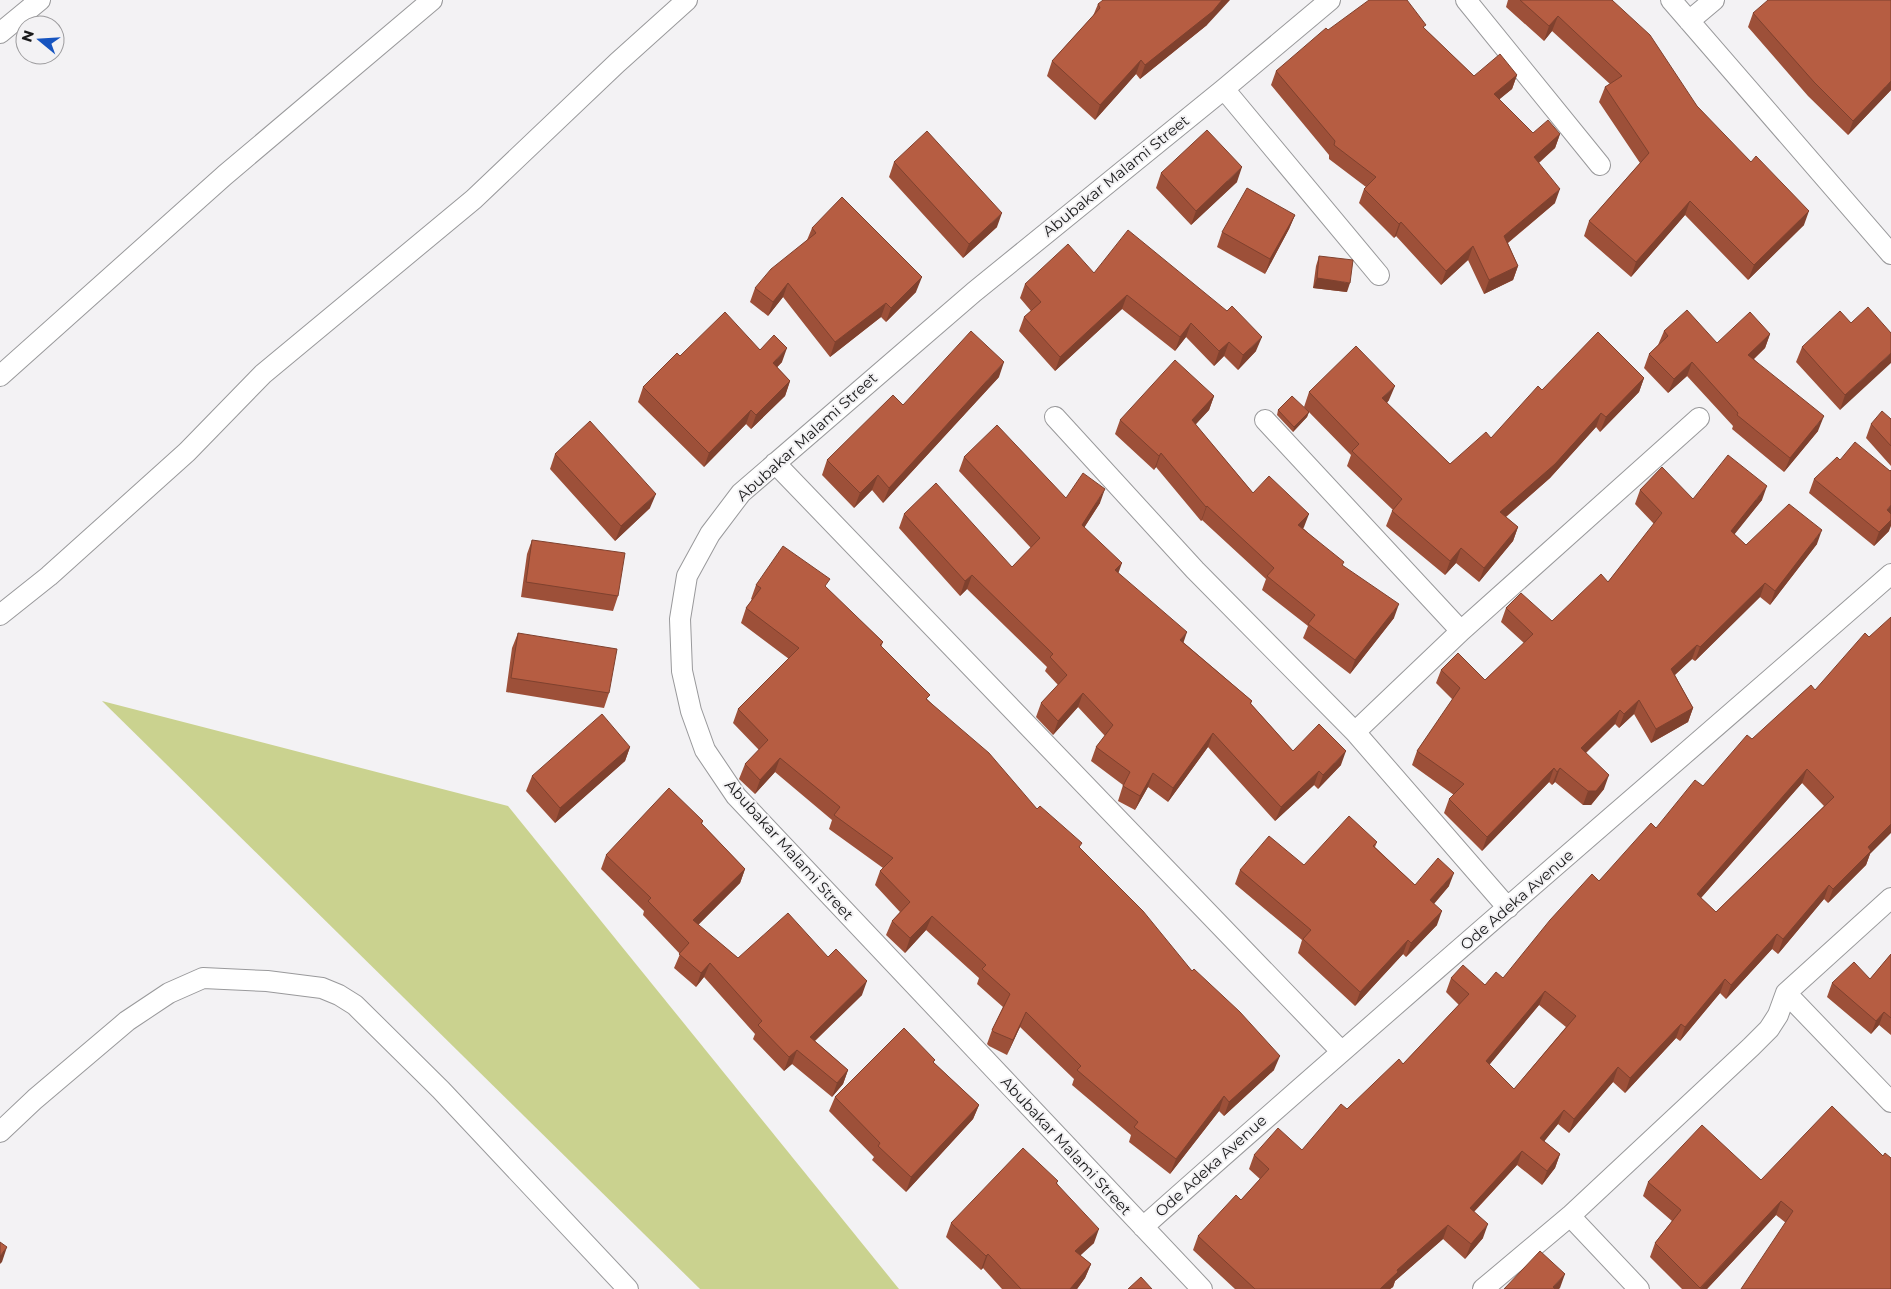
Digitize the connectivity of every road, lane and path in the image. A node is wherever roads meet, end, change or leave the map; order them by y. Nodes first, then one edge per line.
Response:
1 (40, 0) edge
2 (432, 0) edge
3 (687, 0) edge
4 (1330, 0) edge
5 (1466, 0) edge
6 (1671, 0) edge
7 (1714, 0) edge
8 (1689, 21) junction
9 (0, 33) edge
10 (1224, 90) junction
11 (1600, 165) dead end
12 (1891, 254) edge
13 (1378, 275) dead end
14 (0, 376) edge
15 (1055, 417) dead end
16 (1700, 418) dead end
17 (1265, 420) dead end
18 (776, 463) junction
19 (1891, 574) edge
20 (0, 615) edge
21 (1461, 631) junction
22 (1355, 732) junction
23 (1891, 898) edge
24 (1508, 908) junction
25 (1786, 993) junction
26 (1341, 1051) junction
27 (1891, 1102) edge
28 (0, 1132) edge
29 (1570, 1216) junction
30 (1143, 1227) junction
31 (628, 1289) edge
32 (1202, 1289) edge
33 (1482, 1289) edge
34 (1639, 1289) edge

1 - 9 street
2 - 14 street
3 - 20 street
4 - 10 street, Abubakar Malami Street
5 - 11 street
6 - 8 street
7 - 8 street
8 - 12 street
10 - 13 street
10 - 18 street, Abubakar Malami Street
15 - 22 street
16 - 21 street
17 - 21 street
18 - 26 street
18 - 30 street, Abubakar Malami Street
19 - 24 street, Ode Adeka Avenue
21 - 22 street
22 - 24 street
23 - 25 street
24 - 26 street, Ode Adeka Avenue
25 - 27 street
25 - 29 street
26 - 30 street, Ode Adeka Avenue
28 - 31 street
29 - 33 street
29 - 34 street
30 - 32 street, Abubakar Malami Street

